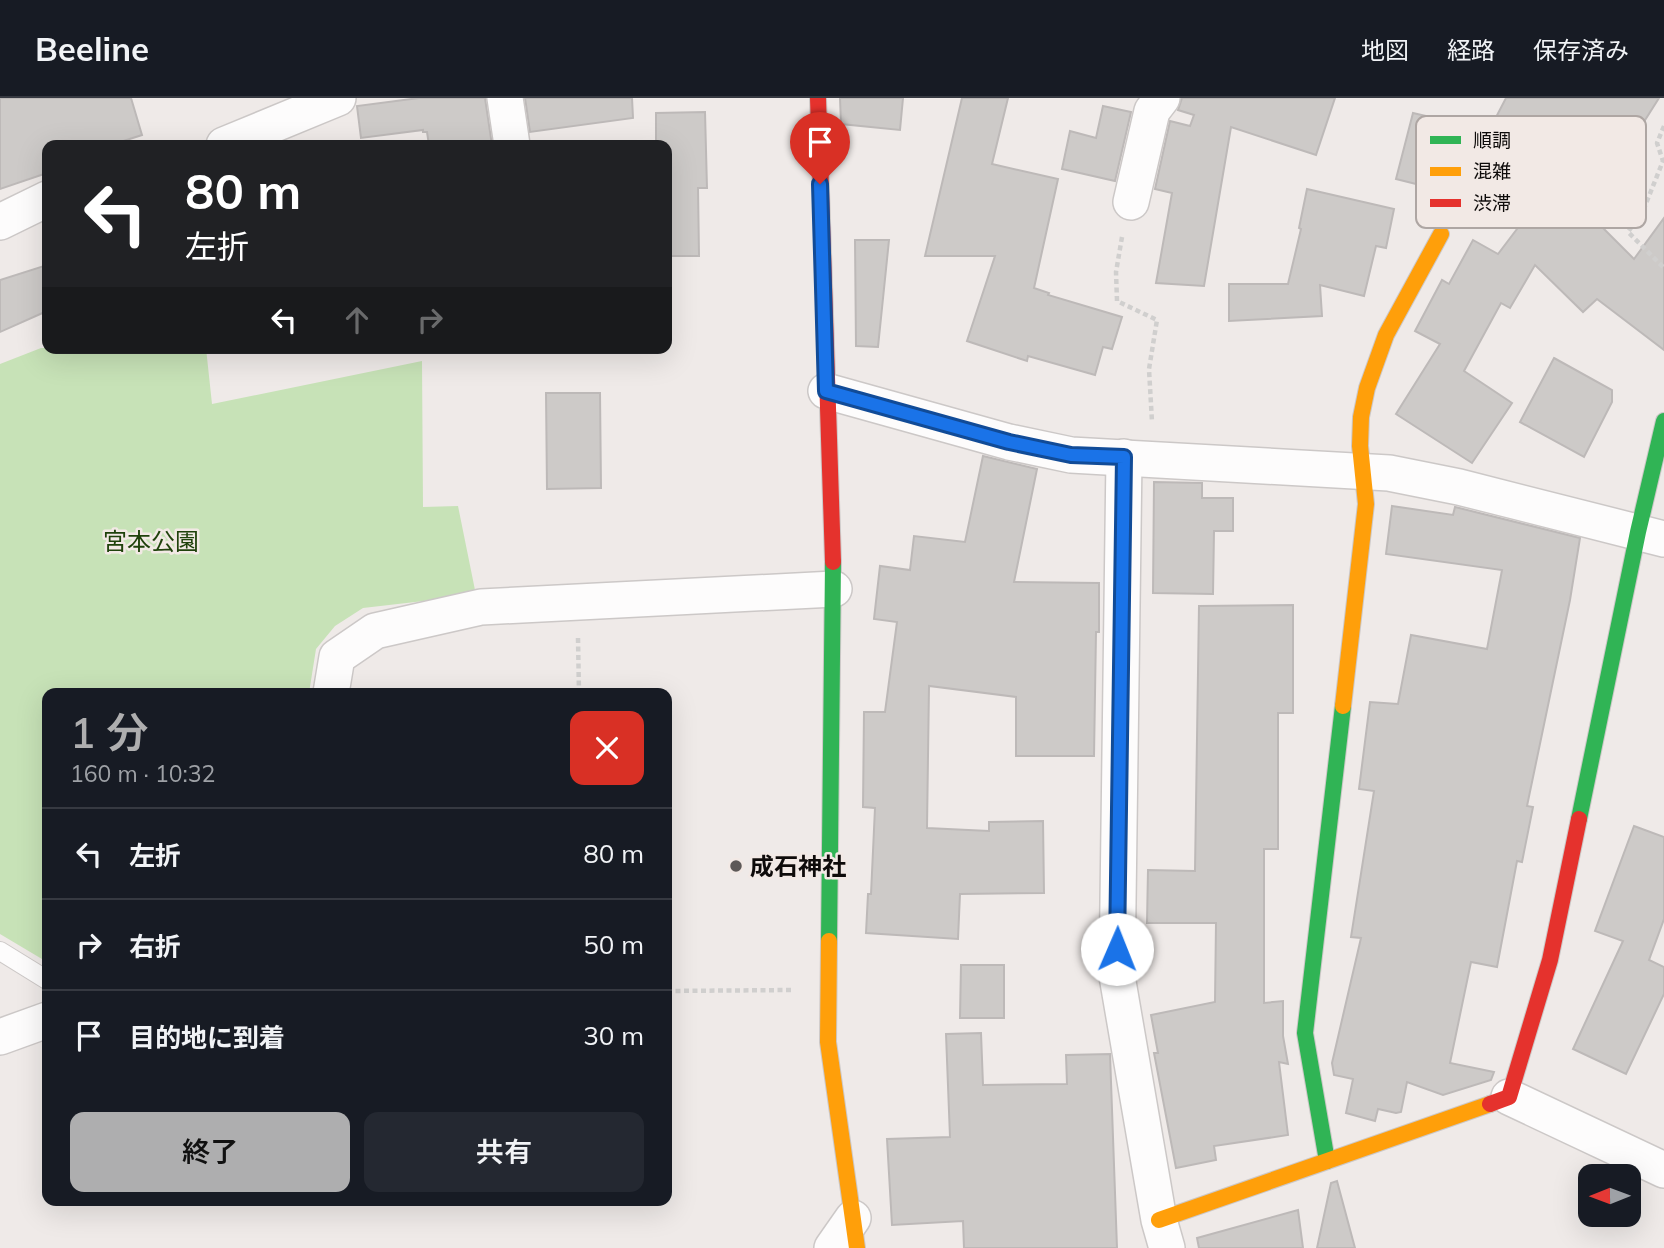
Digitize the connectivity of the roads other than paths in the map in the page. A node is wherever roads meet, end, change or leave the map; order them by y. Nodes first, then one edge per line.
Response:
1 (338, 98) edge
2 (505, 98) edge
3 (818, 98) edge
4 (1162, 98) edge
5 (237, 140) edge
6 (511, 140) edge
7 (42, 201) edge
8 (1131, 202) dead end
9 (0, 222) edge
10 (1441, 234) dead end
11 (826, 391) junction
12 (1664, 421) edge
13 (1140, 458) junction
14 (1363, 472) junction
15 (1651, 536) edge
16 (834, 589) junction
17 (332, 688) edge
18 (0, 951) edge
19 (42, 977) edge
20 (42, 1022) edge
21 (0, 1037) edge
22 (1509, 1097) junction
23 (1327, 1161) junction
24 (1664, 1170) edge
25 (855, 1233) edge
26 (1163, 1234) edge
27 (832, 1248) edge

1 - 5 street
2 - 6 street
3 - 11 street
4 - 8 street
7 - 9 street
10 - 14 street
11 - 13 street
11 - 16 street
12 - 15 street
13 - 14 street
13 - 26 street
14 - 15 street
14 - 23 street
15 - 22 street
16 - 17 street
16 - 25 street
18 - 19 lane
20 - 21 street
22 - 23 street
22 - 24 street
23 - 26 street
25 - 27 street

